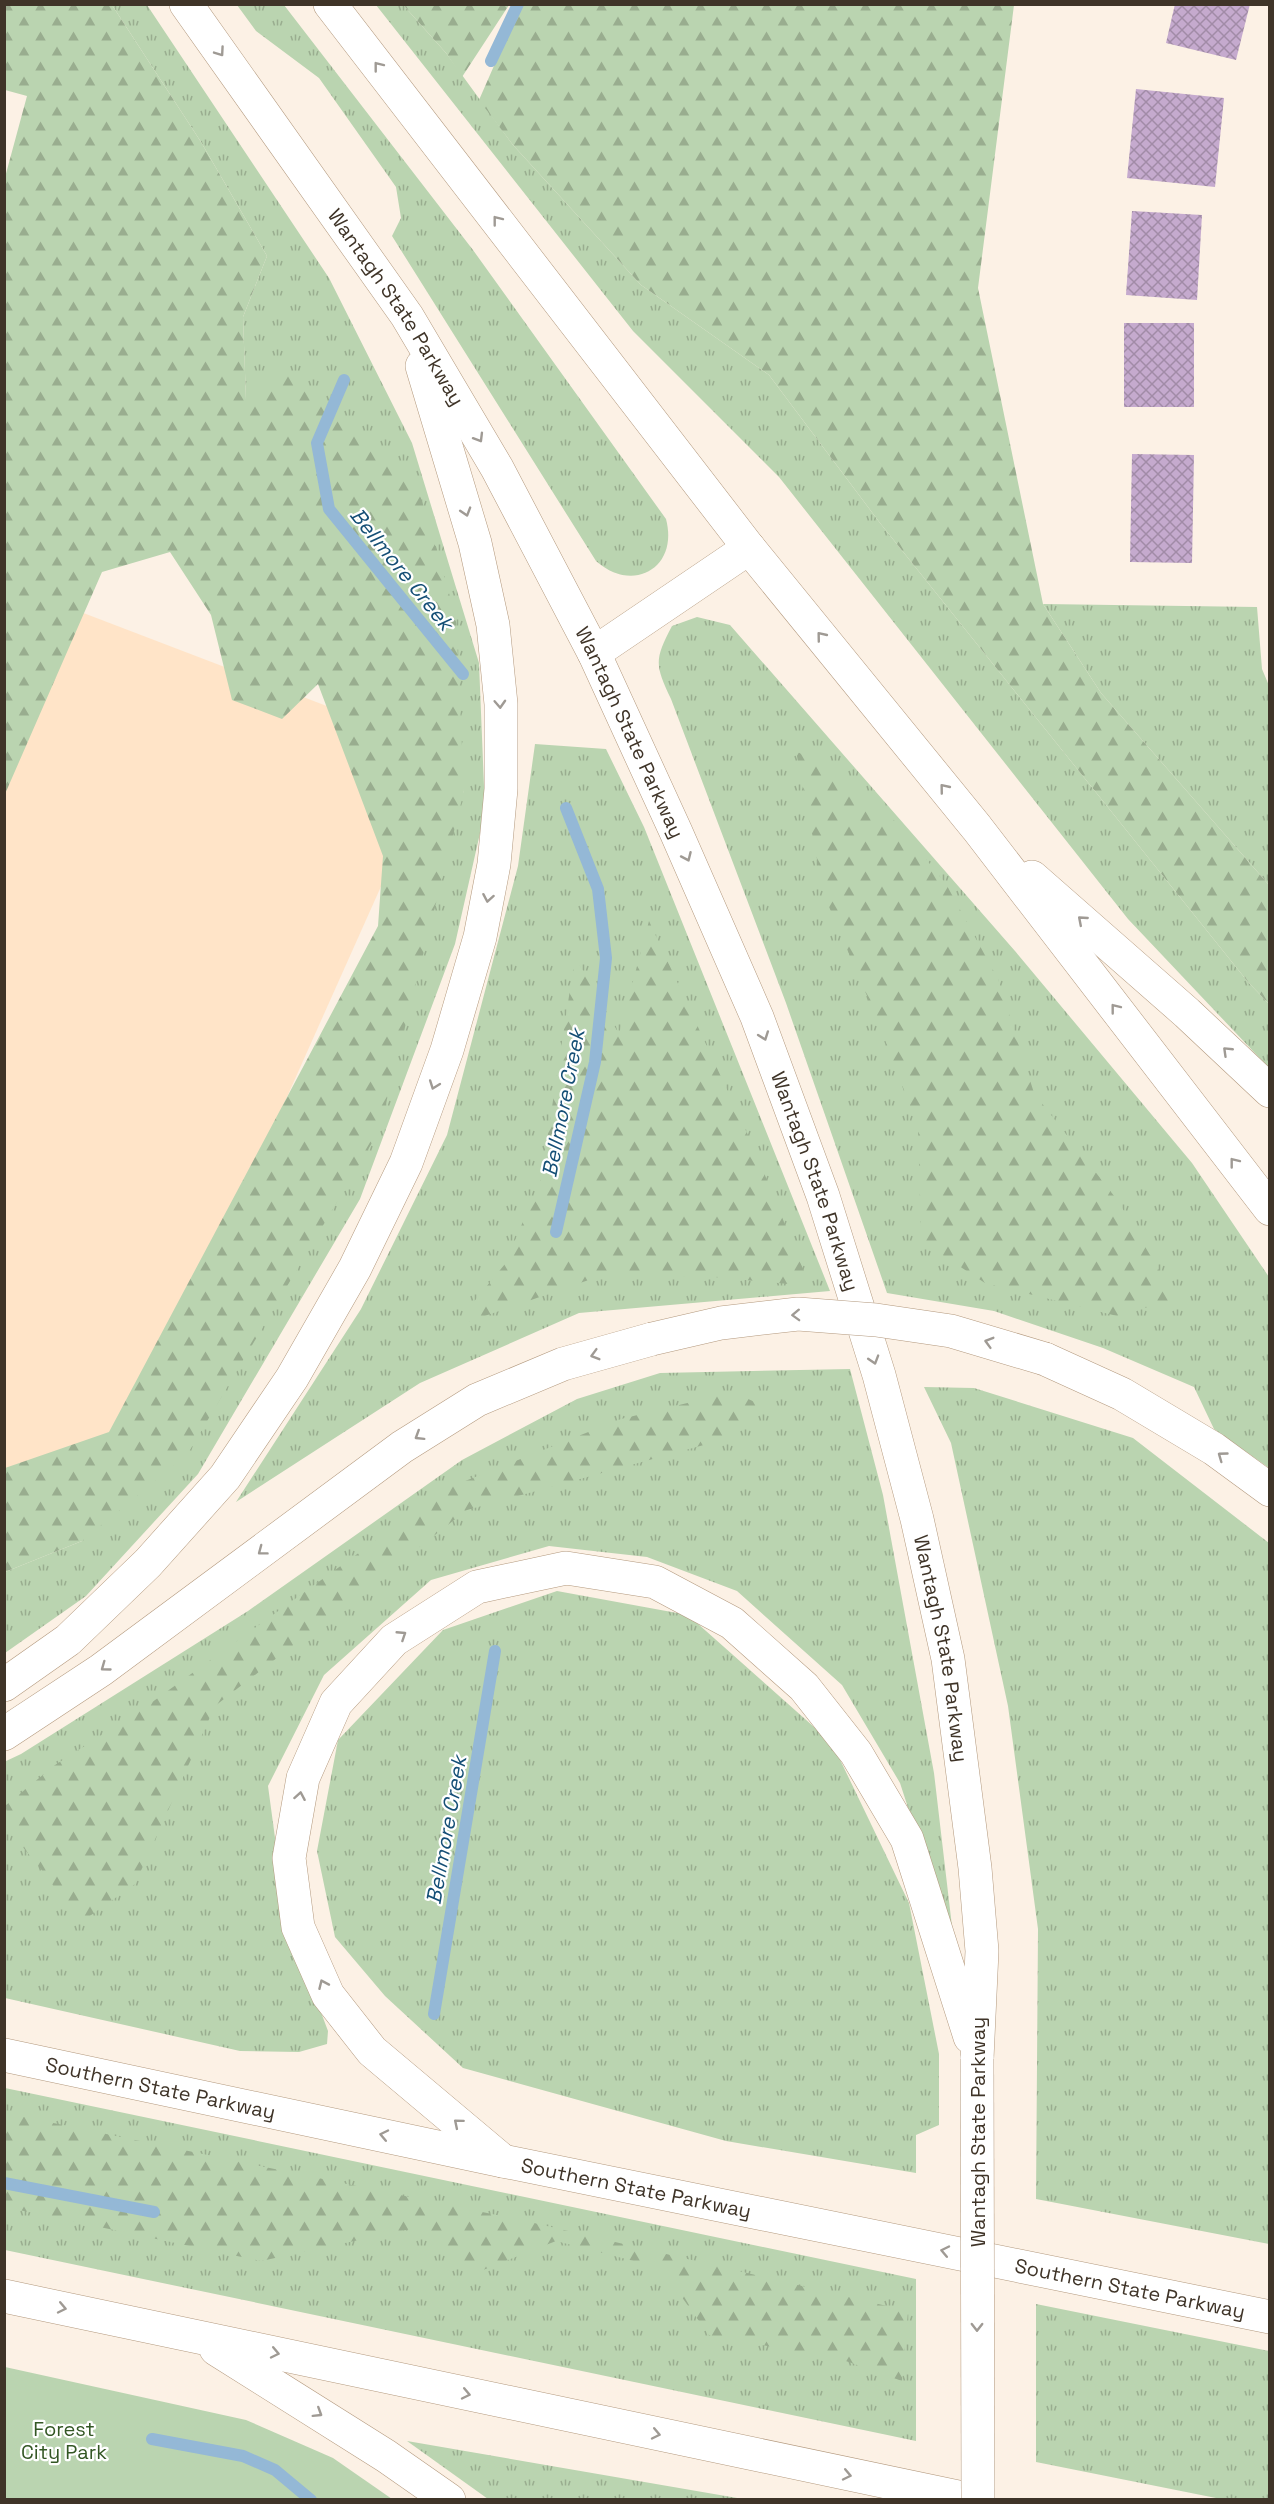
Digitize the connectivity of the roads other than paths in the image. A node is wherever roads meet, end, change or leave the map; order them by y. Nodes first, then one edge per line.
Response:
1 (186, 4) edge
2 (330, 4) edge
3 (406, 316) junction
4 (749, 548) junction
5 (594, 653) junction
6 (977, 828) junction
7 (1269, 1091) edge
8 (1269, 1209) edge
9 (1269, 1490) edge
10 (4, 1685) edge
11 (4, 1734) edge
12 (4, 2055) edge
13 (977, 2059) junction
14 (502, 2161) junction
15 (4, 2296) edge
16 (1269, 2317) edge
17 (197, 2337) junction
18 (449, 2499) edge
19 (972, 2499) edge
20 (978, 2499) edge

1 -> 3 main road, Wantagh State Parkway
4 -> 2 main road
3 -> 5 main road, Wantagh State Parkway
3 -> 10 main road
4 - 5 main road
6 -> 4 main road
5 -> 13 main road, Wantagh State Parkway
7 -> 6 main road
8 -> 6 main road
9 -> 11 main road, bridge
14 -> 12 main road, Southern State Parkway
14 -> 13 main road
13 -> 20 main road, Wantagh State Parkway, bridge
16 -> 14 main road, Southern State Parkway
15 -> 17 main road
17 -> 18 main road
17 -> 19 main road

